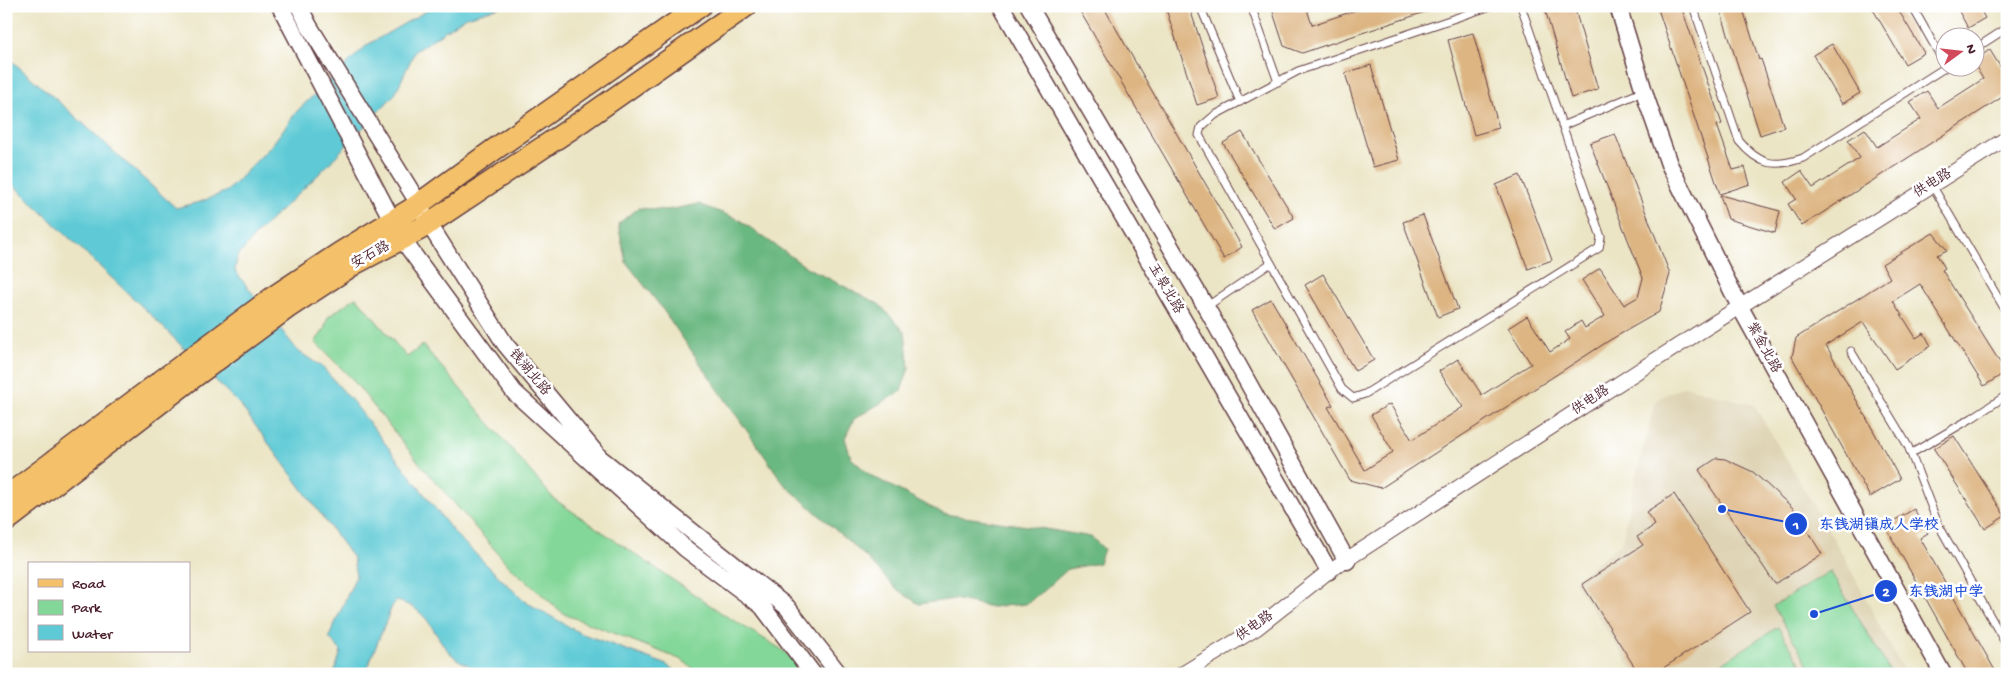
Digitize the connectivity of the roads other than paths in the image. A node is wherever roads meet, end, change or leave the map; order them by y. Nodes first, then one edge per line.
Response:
1 (280, 6) edge
2 (299, 6) edge
3 (700, 6) edge
4 (746, 6) edge
5 (1001, 6) edge
6 (1029, 6) edge
7 (1200, 6) edge
8 (1251, 6) edge
9 (1492, 6) edge
10 (1521, 6) edge
11 (1618, 6) edge
12 (1693, 6) edge
13 (1912, 6) edge
14 (2007, 28) edge
15 (1986, 42) edge
16 (1936, 49) edge
17 (1936, 73) edge
18 (1278, 82) junction
19 (1644, 91) junction
20 (1240, 102) junction
21 (1562, 126) junction
22 (2007, 138) edge
23 (1932, 185) junction
24 (419, 204) junction
25 (429, 224) junction
26 (397, 230) junction
27 (1271, 263) junction
28 (1206, 307) junction
29 (1740, 307) junction
30 (2007, 313) edge
31 (1851, 351) dead end
32 (190, 369) junction
33 (2007, 395) edge
34 (1912, 453) junction
35 (6, 497) edge
36 (6, 520) edge
37 (1347, 560) junction
38 (1330, 571) junction
39 (2007, 646) edge
40 (813, 674) edge
41 (839, 674) edge
42 (1182, 674) edge
43 (1942, 674) edge

1 - 26 street, 钱湖北路
2 - 24 street, 钱湖北路
3 - 24 main road, 安石路
4 - 25 main road, 安石路
5 - 38 street, 玉泉北路
6 - 28 street, 玉泉北路
7 - 20 lane
8 - 18 lane
9 - 18 lane
10 - 21 lane
11 - 19 street, 紫金北路
12 - 17 lane
13 - 16 lane
14 - 15 lane
18 - 20 lane
19 - 21 lane
19 - 29 street, 紫金北路
20 - 27 lane
21 - 27 lane
22 - 23 street, 供电路
23 - 29 street, 供电路
23 - 30 lane
24 - 25 street, 钱湖北路
24 - 26 main road, 安石路
25 - 26 main road, 安石路
25 - 41 street, 钱湖北路
26 - 32 main road, 安石路
26 - 40 street, 钱湖北路
27 - 28 lane
28 - 37 street, 玉泉北路
29 - 37 street, 供电路
29 - 43 street, 紫金北路
31 - 34 lane
32 - 35 main road, 安石路
32 - 36 main road, 安石路
33 - 34 lane
34 - 39 lane
37 - 38 street, 供电路
38 - 42 street, 供电路

